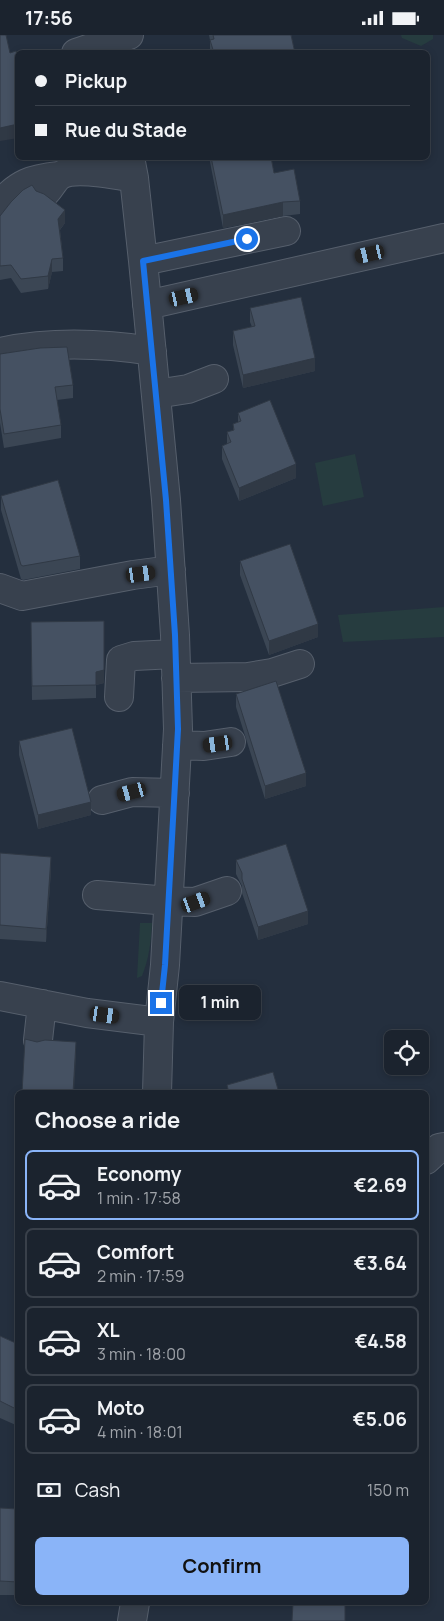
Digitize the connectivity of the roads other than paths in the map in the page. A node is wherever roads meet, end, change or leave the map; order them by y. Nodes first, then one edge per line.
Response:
1 (111, 42) edge
2 (86, 50) edge
3 (132, 168) edge
4 (0, 204) edge
5 (286, 231) dead end
6 (444, 237) edge
7 (143, 261) junction
8 (147, 305) junction
9 (152, 351) junction
10 (0, 352) edge
11 (214, 379) dead end
12 (156, 394) junction
13 (171, 569) junction
14 (0, 588) edge
15 (300, 664) dead end
16 (176, 666) junction
17 (119, 697) dead end
18 (232, 742) dead end
19 (177, 745) junction
20 (175, 793) junction
21 (102, 800) dead end
22 (227, 891) dead end
23 (97, 895) dead end
24 (169, 901) junction
25 (0, 996) edge
26 (55, 1007) junction
27 (159, 1023) junction
28 (38, 1040) edge
29 (157, 1090) edge
30 (444, 1147) edge
31 (429, 1158) edge
32 (135, 1605) edge
33 (132, 1621) edge

1 - 2 street
3 - 4 street
3 - 7 street
5 - 7 street
6 - 8 street
7 - 8 street
8 - 9 street
9 - 10 street
9 - 12 street
11 - 12 street
12 - 13 street
13 - 14 street
13 - 16 street
15 - 16 street
16 - 17 street
16 - 19 street
18 - 19 street
19 - 20 street
20 - 21 street
20 - 24 street
22 - 24 street
23 - 24 street
24 - 27 street
25 - 26 street
26 - 27 street
26 - 28 street
27 - 29 street
30 - 31 street
32 - 33 street

